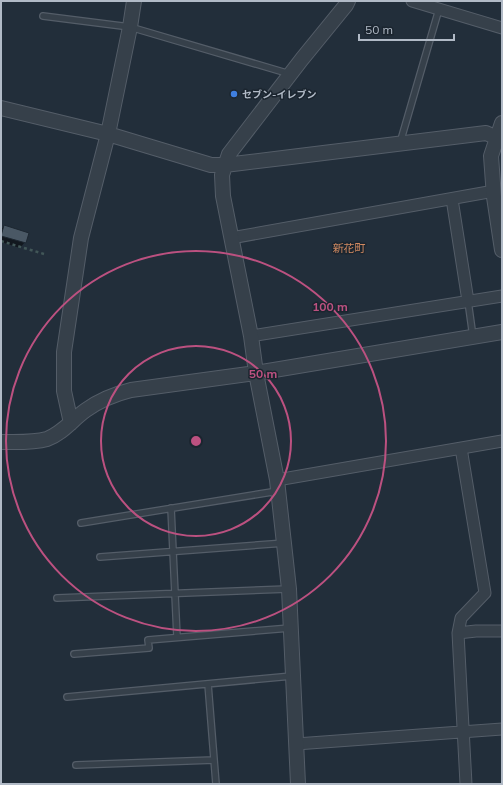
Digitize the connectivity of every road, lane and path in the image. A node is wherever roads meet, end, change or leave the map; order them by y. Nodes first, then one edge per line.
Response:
1 (134, 1) edge
2 (348, 1) edge
3 (412, 1) edge
4 (440, 5) edge
5 (43, 16) dead end
6 (130, 27) junction
7 (502, 28) edge
8 (290, 74) junction
9 (1, 108) edge
10 (502, 123) edge
11 (108, 134) junction
12 (497, 138) junction
13 (400, 143) junction
14 (225, 165) junction
15 (497, 195) edge
16 (452, 199) junction
17 (231, 238) junction
18 (1, 241) edge
19 (502, 250) edge
20 (44, 254) dead end
21 (502, 296) edge
22 (468, 301) junction
23 (502, 332) edge
24 (251, 336) junction
25 (473, 337) junction
26 (256, 373) junction
27 (70, 423) junction
28 (502, 441) edge
29 (1, 442) edge
30 (461, 448) junction
31 (278, 486) junction
32 (171, 508) junction
33 (81, 523) dead end
34 (285, 543) junction
35 (174, 551) junction
36 (100, 557) dead end
37 (289, 589) junction
38 (175, 593) junction
39 (57, 598) dead end
40 (291, 628) junction
41 (502, 631) edge
42 (458, 633) junction
43 (177, 637) junction
44 (74, 654) dead end
45 (293, 676) junction
46 (208, 684) junction
47 (66, 697) dead end
48 (502, 729) edge
49 (463, 732) junction
50 (296, 744) junction
51 (214, 760) junction
52 (76, 764) dead end
53 (216, 784) edge
54 (298, 784) edge
55 (466, 784) edge

1 - 6 street
2 - 8 street
3 - 4 street
4 - 7 street
4 - 13 lane
5 - 6 lane
6 - 8 lane
6 - 11 street
8 - 14 street
9 - 11 street
10 - 12 street
11 - 14 street
11 - 27 street
12 - 13 street
12 - 15 street
13 - 14 street
14 - 17 street
15 - 16 street
15 - 19 street
16 - 17 street
16 - 22 street
17 - 24 street
18 - 20 path
21 - 22 street
22 - 24 street
22 - 25 lane
23 - 25 street
24 - 26 street
25 - 26 street
26 - 27 street
26 - 31 street
27 - 29 street
28 - 30 street
30 - 31 street
30 - 42 street
31 - 32 lane
31 - 34 street
32 - 33 lane
32 - 35 lane
34 - 35 lane
34 - 37 street
35 - 36 lane
35 - 38 lane
37 - 38 lane
37 - 40 street
38 - 39 lane
38 - 43 lane
40 - 43 lane
40 - 45 street
41 - 42 street
42 - 49 street
43 - 44 lane
45 - 46 lane
45 - 50 street
46 - 47 lane
46 - 51 lane
48 - 49 street
49 - 50 street
49 - 55 street
50 - 54 street
51 - 52 lane
51 - 53 lane

